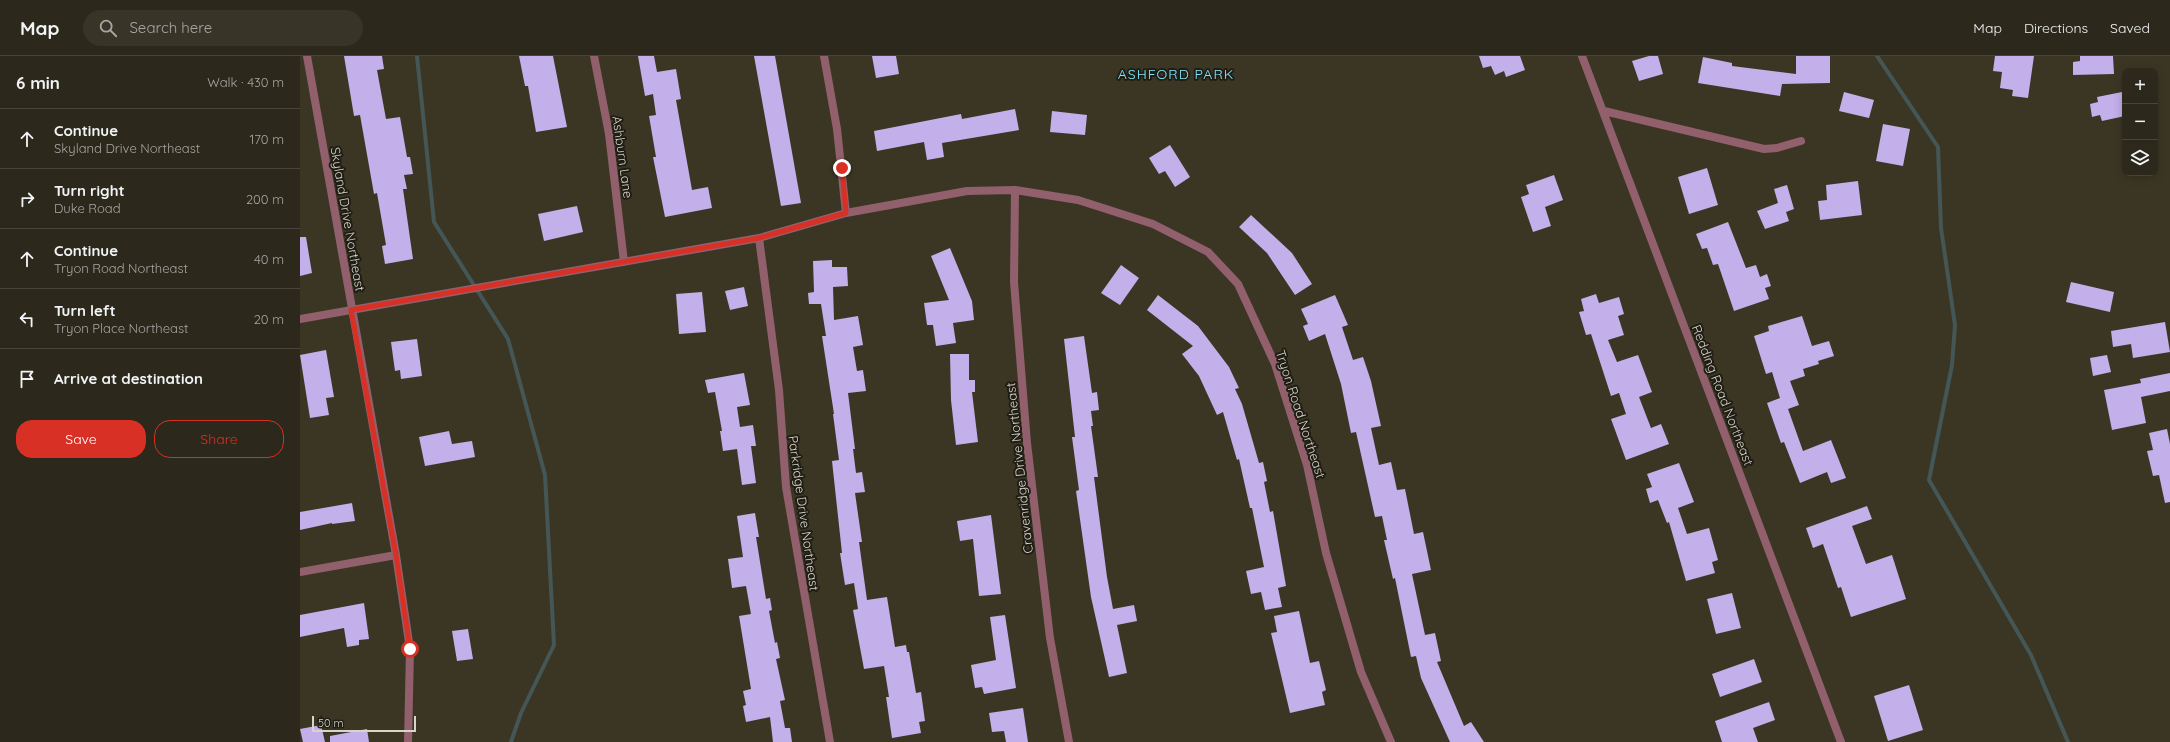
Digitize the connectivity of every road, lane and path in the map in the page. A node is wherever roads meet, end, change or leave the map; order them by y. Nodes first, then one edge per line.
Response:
1 (307, 56) edge
2 (594, 56) edge
3 (824, 56) edge
4 (1582, 56) edge
5 (1604, 110) junction
6 (1801, 141) dead end
7 (1015, 190) junction
8 (846, 213) junction
9 (759, 238) junction
10 (624, 262) junction
11 (351, 310) junction
12 (300, 319) edge
13 (396, 555) junction
14 (300, 572) edge
15 (408, 742) edge
16 (830, 742) edge
17 (1069, 742) edge
18 (1391, 742) edge
19 (1841, 742) edge

1 - 11 street, Skyland Drive Northeast
2 - 10 street, Ashburn Lane
3 - 8 street
4 - 5 street, Redding Road Northeast
5 - 6 street
5 - 19 street, Redding Road Northeast
7 - 8 street, Tryon Road Northeast
7 - 17 street, Cravenridge Drive Northeast
7 - 18 street, Tryon Road Northeast
8 - 9 street, Tryon Road Northeast
9 - 10 street, Tryon Road Northeast
9 - 16 street, Parkridge Drive Northeast
10 - 11 street, Tryon Road Northeast
11 - 12 street, Tryon Road Northeast
11 - 13 street, Skyland Drive Northeast
13 - 14 street
13 - 15 street, Skyland Drive Northeast

